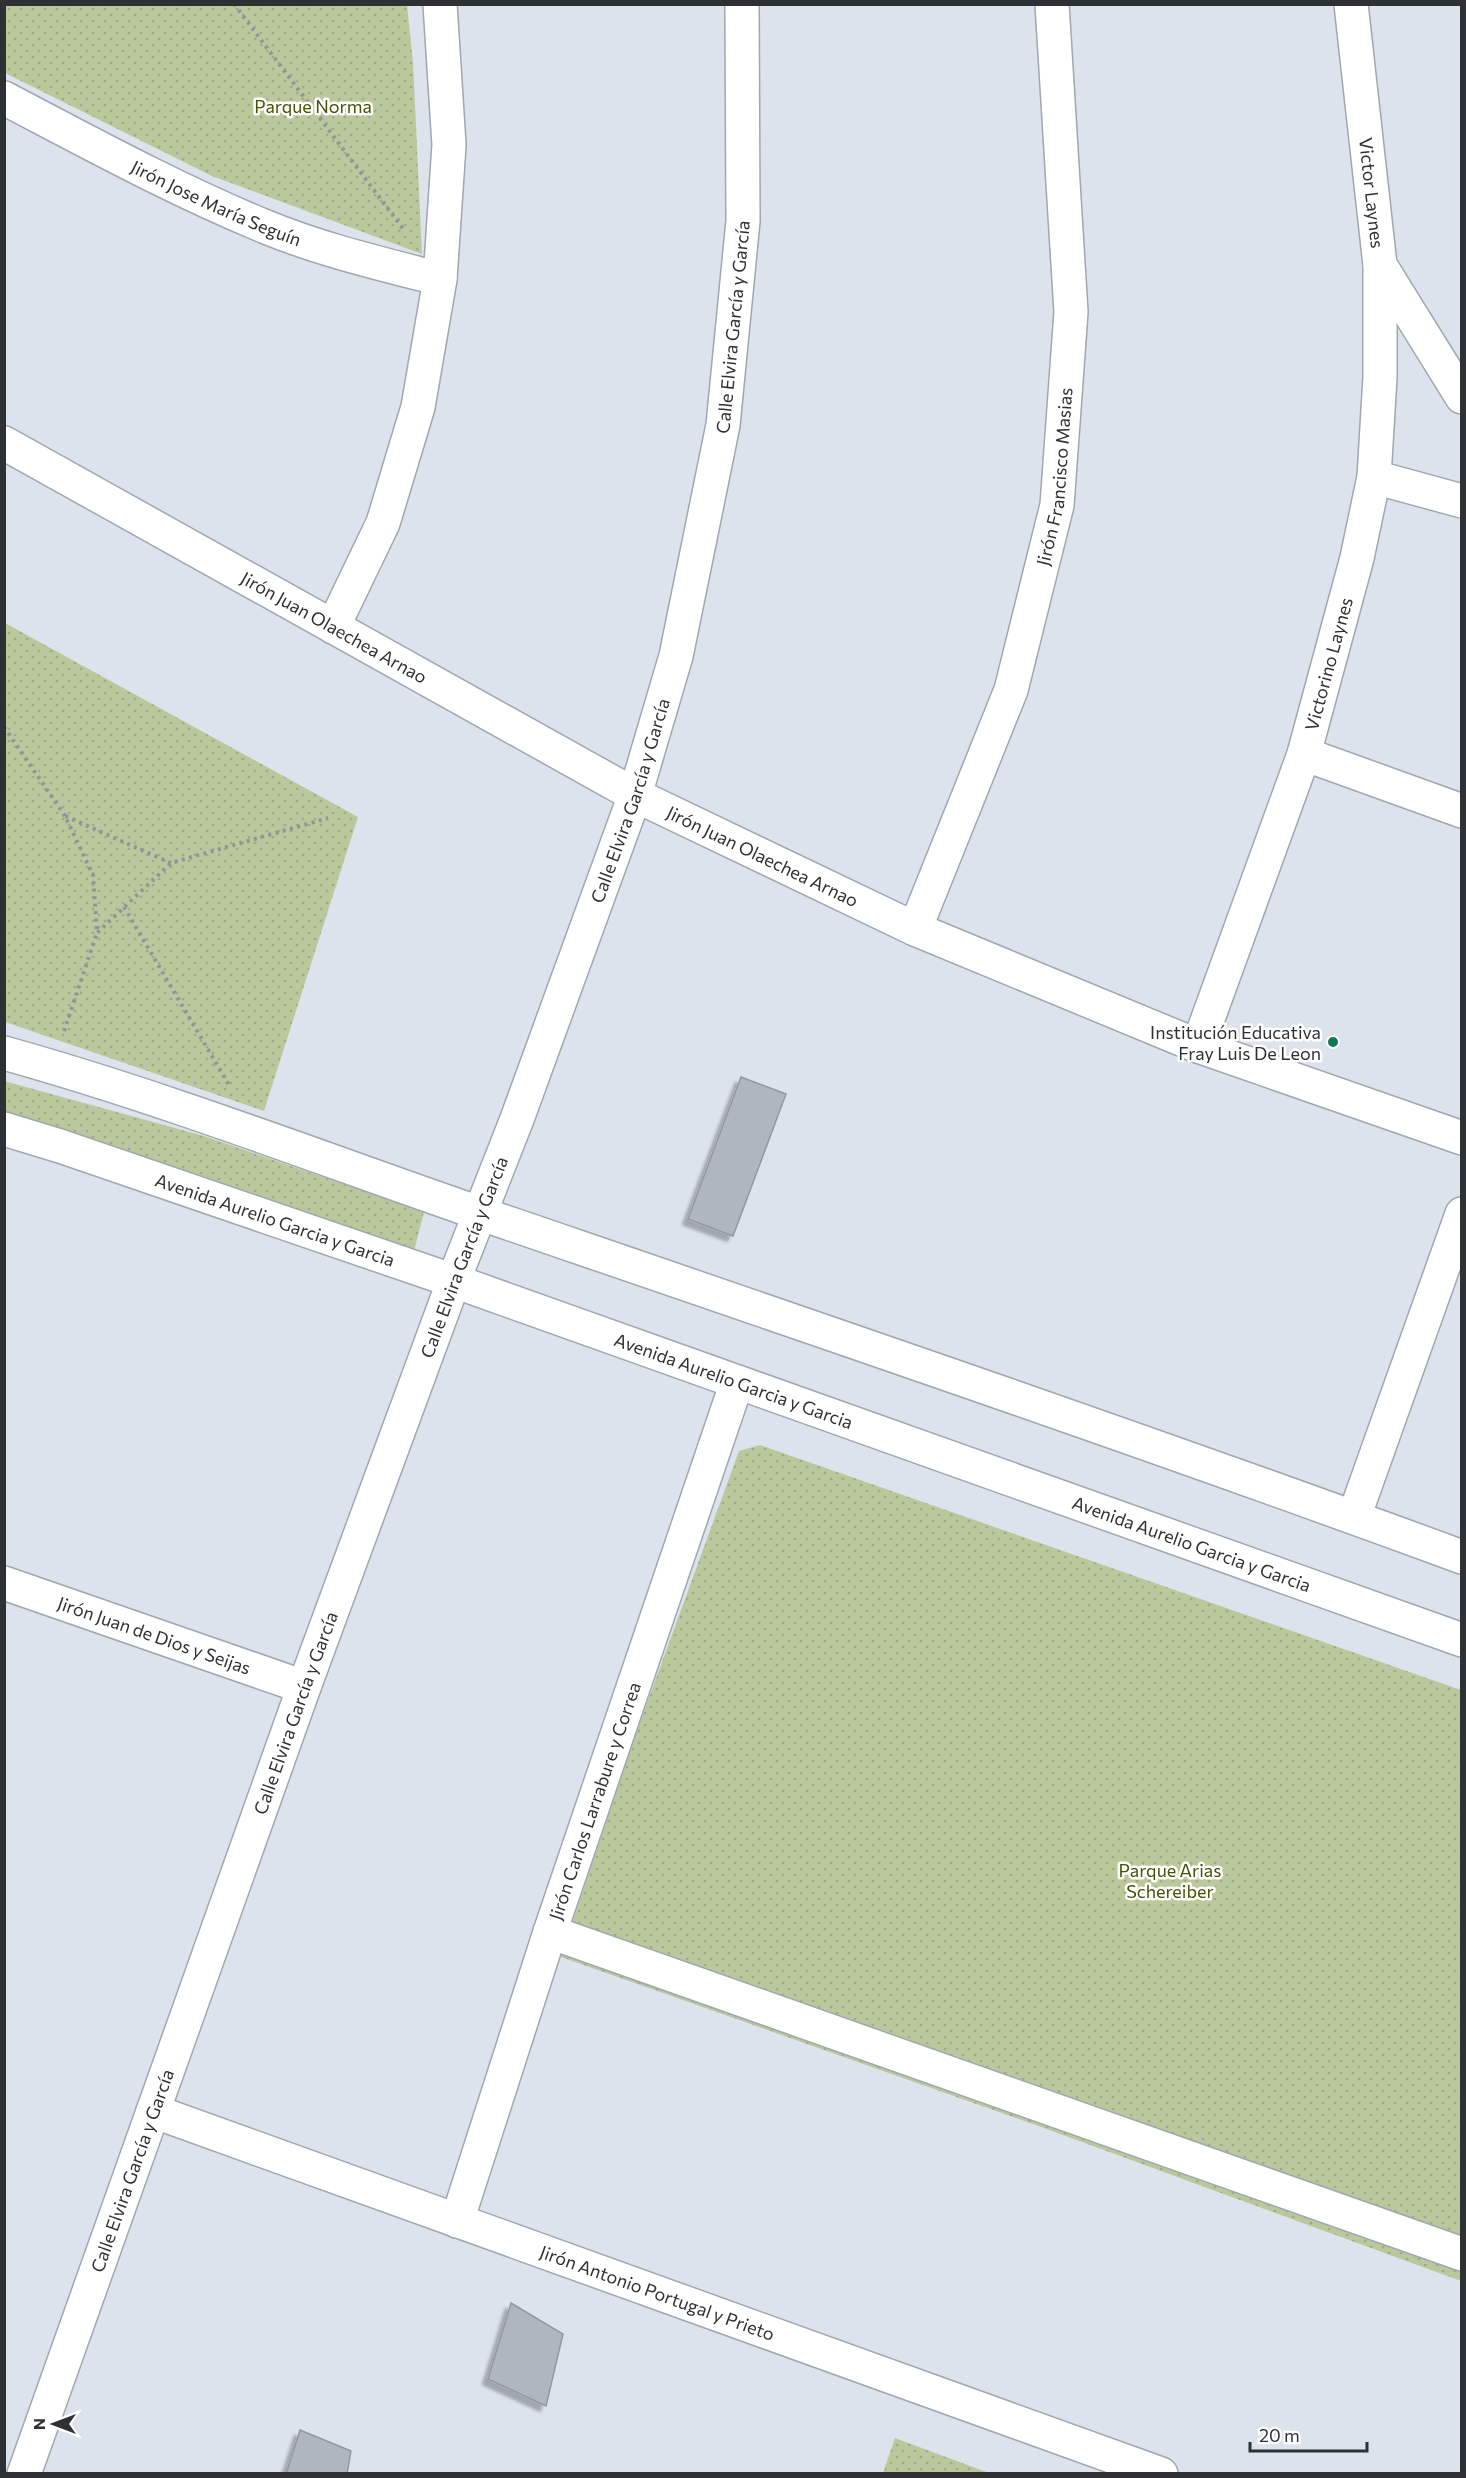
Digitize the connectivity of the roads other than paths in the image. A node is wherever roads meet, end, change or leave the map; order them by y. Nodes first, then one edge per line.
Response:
1 (440, 4) edge
2 (742, 4) edge
3 (1052, 4) edge
4 (1351, 4) edge
5 (4, 98) edge
6 (1380, 266) junction
7 (440, 279) junction
8 (1461, 397) edge
9 (4, 443) edge
10 (1374, 477) junction
11 (1461, 501) edge
12 (333, 627) junction
13 (1304, 754) junction
14 (635, 795) junction
15 (1461, 811) edge
16 (915, 929) junction
17 (1198, 1046) junction
18 (4, 1053) edge
19 (4, 1129) edge
20 (1461, 1138) edge
21 (480, 1214) junction
22 (1461, 1214) edge
23 (454, 1281) junction
24 (737, 1382) junction
25 (1354, 1518) junction
26 (1461, 1557) edge
27 (4, 1584) edge
28 (1461, 1640) edge
29 (304, 1687) junction
30 (550, 1932) junction
31 (153, 2111) junction
32 (457, 2221) junction
33 (1461, 2254) edge
34 (24, 2474) edge
35 (1161, 2474) edge

1 - 7 street
2 - 14 street, Calle Elvira García y García
3 - 16 street, Jirón Francisco Masias
4 - 6 street, Victor Laynes
5 - 7 street, Jirón Jose María Seguín
6 - 8 street, Victor Laynes
6 - 10 street, Victorino Laynes
7 - 12 street
9 - 12 street, Jirón Juan Olaechea Arnao
10 - 11 street
10 - 13 street, Victorino Laynes
12 - 14 street, Jirón Juan Olaechea Arnao
13 - 15 street
13 - 17 street, Victorino Laynes
14 - 16 street, Jirón Juan Olaechea Arnao
14 - 21 street, Calle Elvira García y García
16 - 17 street, Jirón Juan Olaechea Arnao
17 - 20 street, Jirón Juan Olaechea Arnao
18 - 21 street
19 - 23 street, Avenida Aurelio Garcia y Garcia
21 - 23 street, Calle Elvira García y García
21 - 25 street
22 - 25 street
23 - 24 street, Avenida Aurelio Garcia y Garcia
23 - 29 street, Calle Elvira García y García
24 - 28 street, Avenida Aurelio Garcia y Garcia
24 - 30 street, Jirón Carlos Larrabure y Correa
25 - 26 street
27 - 29 street, Jirón Juan de Dios y Seijas
29 - 31 street, Calle Elvira García y García
30 - 32 street, Jirón Carlos Larrabure y Correa
30 - 33 street
31 - 32 street, Jirón Antonio Portugal y Prieto
31 - 34 street, Calle Elvira García y García
32 - 35 street, Jirón Antonio Portugal y Prieto

